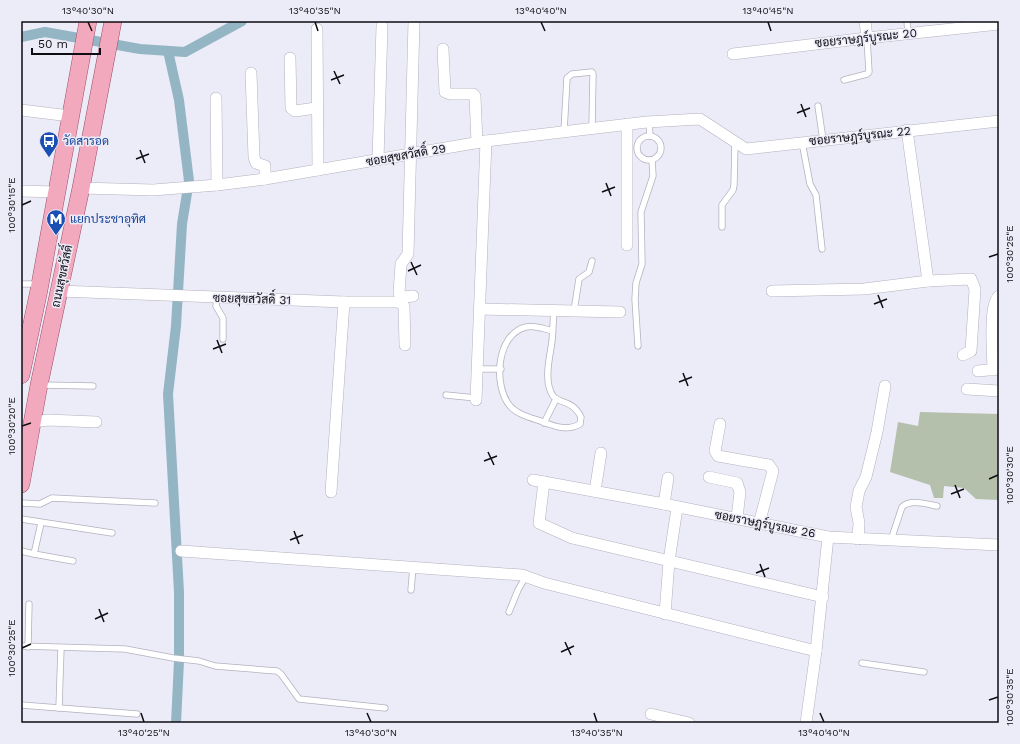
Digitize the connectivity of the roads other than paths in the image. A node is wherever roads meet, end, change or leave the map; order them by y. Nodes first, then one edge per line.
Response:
1 (88, 21) edge
2 (113, 21) edge
3 (414, 21) edge
4 (866, 21) edge
5 (907, 21) edge
6 (999, 24) edge
7 (382, 26) dead end
8 (317, 29) dead end
9 (908, 34) junction
10 (867, 38) junction
11 (443, 49) dead end
12 (733, 54) dead end
13 (290, 58) dead end
14 (251, 73) dead end
15 (844, 80) dead end
16 (216, 98) dead end
17 (818, 106) dead end
18 (316, 108) junction
19 (21, 110) edge
20 (70, 116) junction
21 (999, 120) edge
22 (649, 122) junction
23 (627, 124) junction
24 (592, 128) junction
25 (907, 130) junction
26 (564, 131) junction
27 (650, 136) junction
28 (726, 136) joint
29 (823, 140) junction
30 (482, 142) junction
31 (735, 142) junction
32 (802, 142) junction
33 (410, 155) junction
34 (378, 160) junction
35 (652, 160) junction
36 (318, 170) junction
37 (265, 179) junction
38 (217, 185) junction
39 (81, 188) junction
40 (21, 192) edge
41 (56, 192) junction
42 (722, 227) dead end
43 (627, 245) dead end
44 (822, 249) dead end
45 (592, 261) dead end
46 (928, 281) junction
47 (21, 284) edge
48 (40, 284) junction
49 (58, 291) junction
50 (772, 291) dead end
51 (413, 296) dead end
52 (999, 296) edge
53 (217, 298) junction
54 (344, 302) junction
55 (480, 309) junction
56 (554, 310) junction
57 (574, 311) junction
58 (620, 312) dead end
59 (553, 331) junction
60 (995, 336) edge
61 (223, 339) dead end
62 (405, 345) dead end
63 (638, 346) dead end
64 (963, 355) dead end
65 (477, 369) junction
66 (501, 369) junction
67 (996, 370) edge
68 (978, 371) dead end
69 (21, 375) edge
70 (39, 385) junction
71 (93, 386) dead end
72 (886, 386) dead end
73 (967, 389) dead end
74 (999, 391) edge
75 (446, 395) dead end
76 (556, 398) junction
77 (476, 399) joint
78 (33, 422) junction
79 (96, 422) dead end
80 (544, 423) junction
81 (720, 424) dead end
82 (601, 453) dead end
83 (709, 477) dead end
84 (668, 478) dead end
85 (21, 484) edge
86 (595, 491) junction
87 (331, 492) dead end
88 (155, 503) dead end
89 (21, 504) edge
90 (664, 504) junction
91 (937, 506) dead end
92 (677, 508) junction
93 (737, 518) junction
94 (21, 519) edge
95 (41, 523) junction
96 (759, 524) junction
97 (112, 533) dead end
98 (828, 537) junction
99 (858, 539) junction
100 (891, 540) junction
101 (999, 545) edge
102 (21, 551) edge
103 (181, 551) dead end
104 (34, 554) junction
105 (669, 561) junction
106 (73, 562) dead end
107 (413, 567) junction
108 (526, 576) junction
109 (411, 590) dead end
110 (823, 597) junction
111 (29, 604) dead end
112 (509, 612) dead end
113 (665, 614) junction
114 (21, 646) edge
115 (28, 647) junction
116 (61, 648) junction
117 (816, 651) junction
118 (862, 663) dead end
119 (924, 672) dead end
120 (21, 705) edge
121 (59, 708) junction
122 (385, 708) dead end
123 (137, 714) dead end
124 (651, 714) dead end
125 (690, 723) edge
126 (806, 723) edge

1 - 20 main road, ถนนสุขสวัสดิ์
2 - 39 main road, ถนนสุขสวัสดิ์
3 - 33 street
4 - 10 street
5 - 9 lane
6 - 9 street, ซอยราษฎร์บูรณะ 20
7 - 34 street
8 - 18 street
9 - 10 street, ซอยราษฎร์บูรณะ 20
10 - 12 street, ซอยราษฎร์บูรณะ 20
10 - 15 lane
11 - 30 street
13 - 18 street
14 - 37 street
16 - 38 street
17 - 29 lane
18 - 36 street
19 - 20 street
20 - 41 main road, ถนนสุขสวัสดิ์
21 - 25 street, ซอยราษฎร์บูรณะ 22
22 - 23 street, ซอยสุขสวัสดิ์ 29
22 - 27 lane
22 - 28 street, ซอยสุขสวัสดิ์ 29
23 - 24 street, ซอยสุขสวัสดิ์ 29
23 - 43 street
24 - 26 street, ซอยสุขสวัสดิ์ 29
24 - 26 lane
25 - 29 street, ซอยราษฎร์บูรณะ 22
25 - 46 street
26 - 30 street, ซอยสุขสวัสดิ์ 29
27 - 35 lane
27 - 35 lane
28 - 31 street, ซอยราษฎร์บูรณะ 22
29 - 32 street, ซอยราษฎร์บูรณะ 22
30 - 33 street, ซอยสุขสวัสดิ์ 29
30 - 55 street
31 - 32 street, ซอยราษฎร์บูรณะ 22
31 - 42 lane
32 - 44 lane
33 - 34 street, ซอยสุขสวัสดิ์ 29
33 - 51 street
34 - 36 street, ซอยสุขสวัสดิ์ 29
35 - 63 lane
36 - 37 street, ซอยสุขสวัสดิ์ 29
37 - 38 street, ซอยสุขสวัสดิ์ 29
38 - 39 street, ซอยสุขสวัสดิ์ 29
39 - 49 main road, ถนนสุขสวัสดิ์
40 - 41 street
41 - 48 main road, ถนนสุขสวัสดิ์
45 - 57 lane
46 - 50 street
46 - 64 street
47 - 48 lane
48 - 69 main road, ถนนสุขสวัสดิ์
49 - 53 street, ซอยสุขสวัสดิ์ 31
49 - 70 main road, ถนนสุขสวัสดิ์
52 - 60 street
53 - 54 street, ซอยสุขสวัสดิ์ 31
53 - 61 lane
54 - 62 street, ซอยสุขสวัสดิ์ 31
54 - 87 street
55 - 56 street
55 - 65 street
56 - 57 street
56 - 59 lane
57 - 58 street
59 - 66 lane
59 - 76 lane
60 - 67 street
65 - 66 lane
65 - 77 street
66 - 80 lane
67 - 68 street
70 - 71 lane
70 - 78 main road, ถนนสุขสวัสดิ์
72 - 99 street
73 - 74 street
75 - 77 lane
76 - 80 lane
76 - 80 lane
78 - 79 street
78 - 85 main road, ถนนสุขสวัสดิ์
81 - 96 street
82 - 86 street
83 - 93 street
84 - 90 street
86 - 90 street, ซอยราษฎร์บูรณะ 26
86 - 105 street, ซอยราษฎร์บูรณะ 26
88 - 89 lane
90 - 92 street, ซอยราษฎร์บูรณะ 26
91 - 100 lane
92 - 93 street, ซอยราษฎร์บูรณะ 26
92 - 105 street
93 - 96 street, ซอยราษฎร์บูรณะ 26
94 - 95 lane
95 - 97 lane
95 - 104 lane
96 - 98 street, ซอยราษฎร์บูรณะ 26
98 - 99 street, ซอยราษฎร์บูรณะ 26
98 - 110 street
99 - 100 street, ซอยราษฎร์บูรณะ 26
100 - 101 street, ซอยราษฎร์บูรณะ 26
102 - 104 lane
103 - 107 street
104 - 106 lane
105 - 110 street
105 - 113 street
107 - 108 street
107 - 109 lane
108 - 112 lane
108 - 113 street
110 - 117 street
111 - 115 lane
113 - 117 street
114 - 115 lane
115 - 116 lane
116 - 121 lane
116 - 122 lane
117 - 126 street
118 - 119 lane
120 - 121 lane
121 - 123 lane
124 - 125 street

